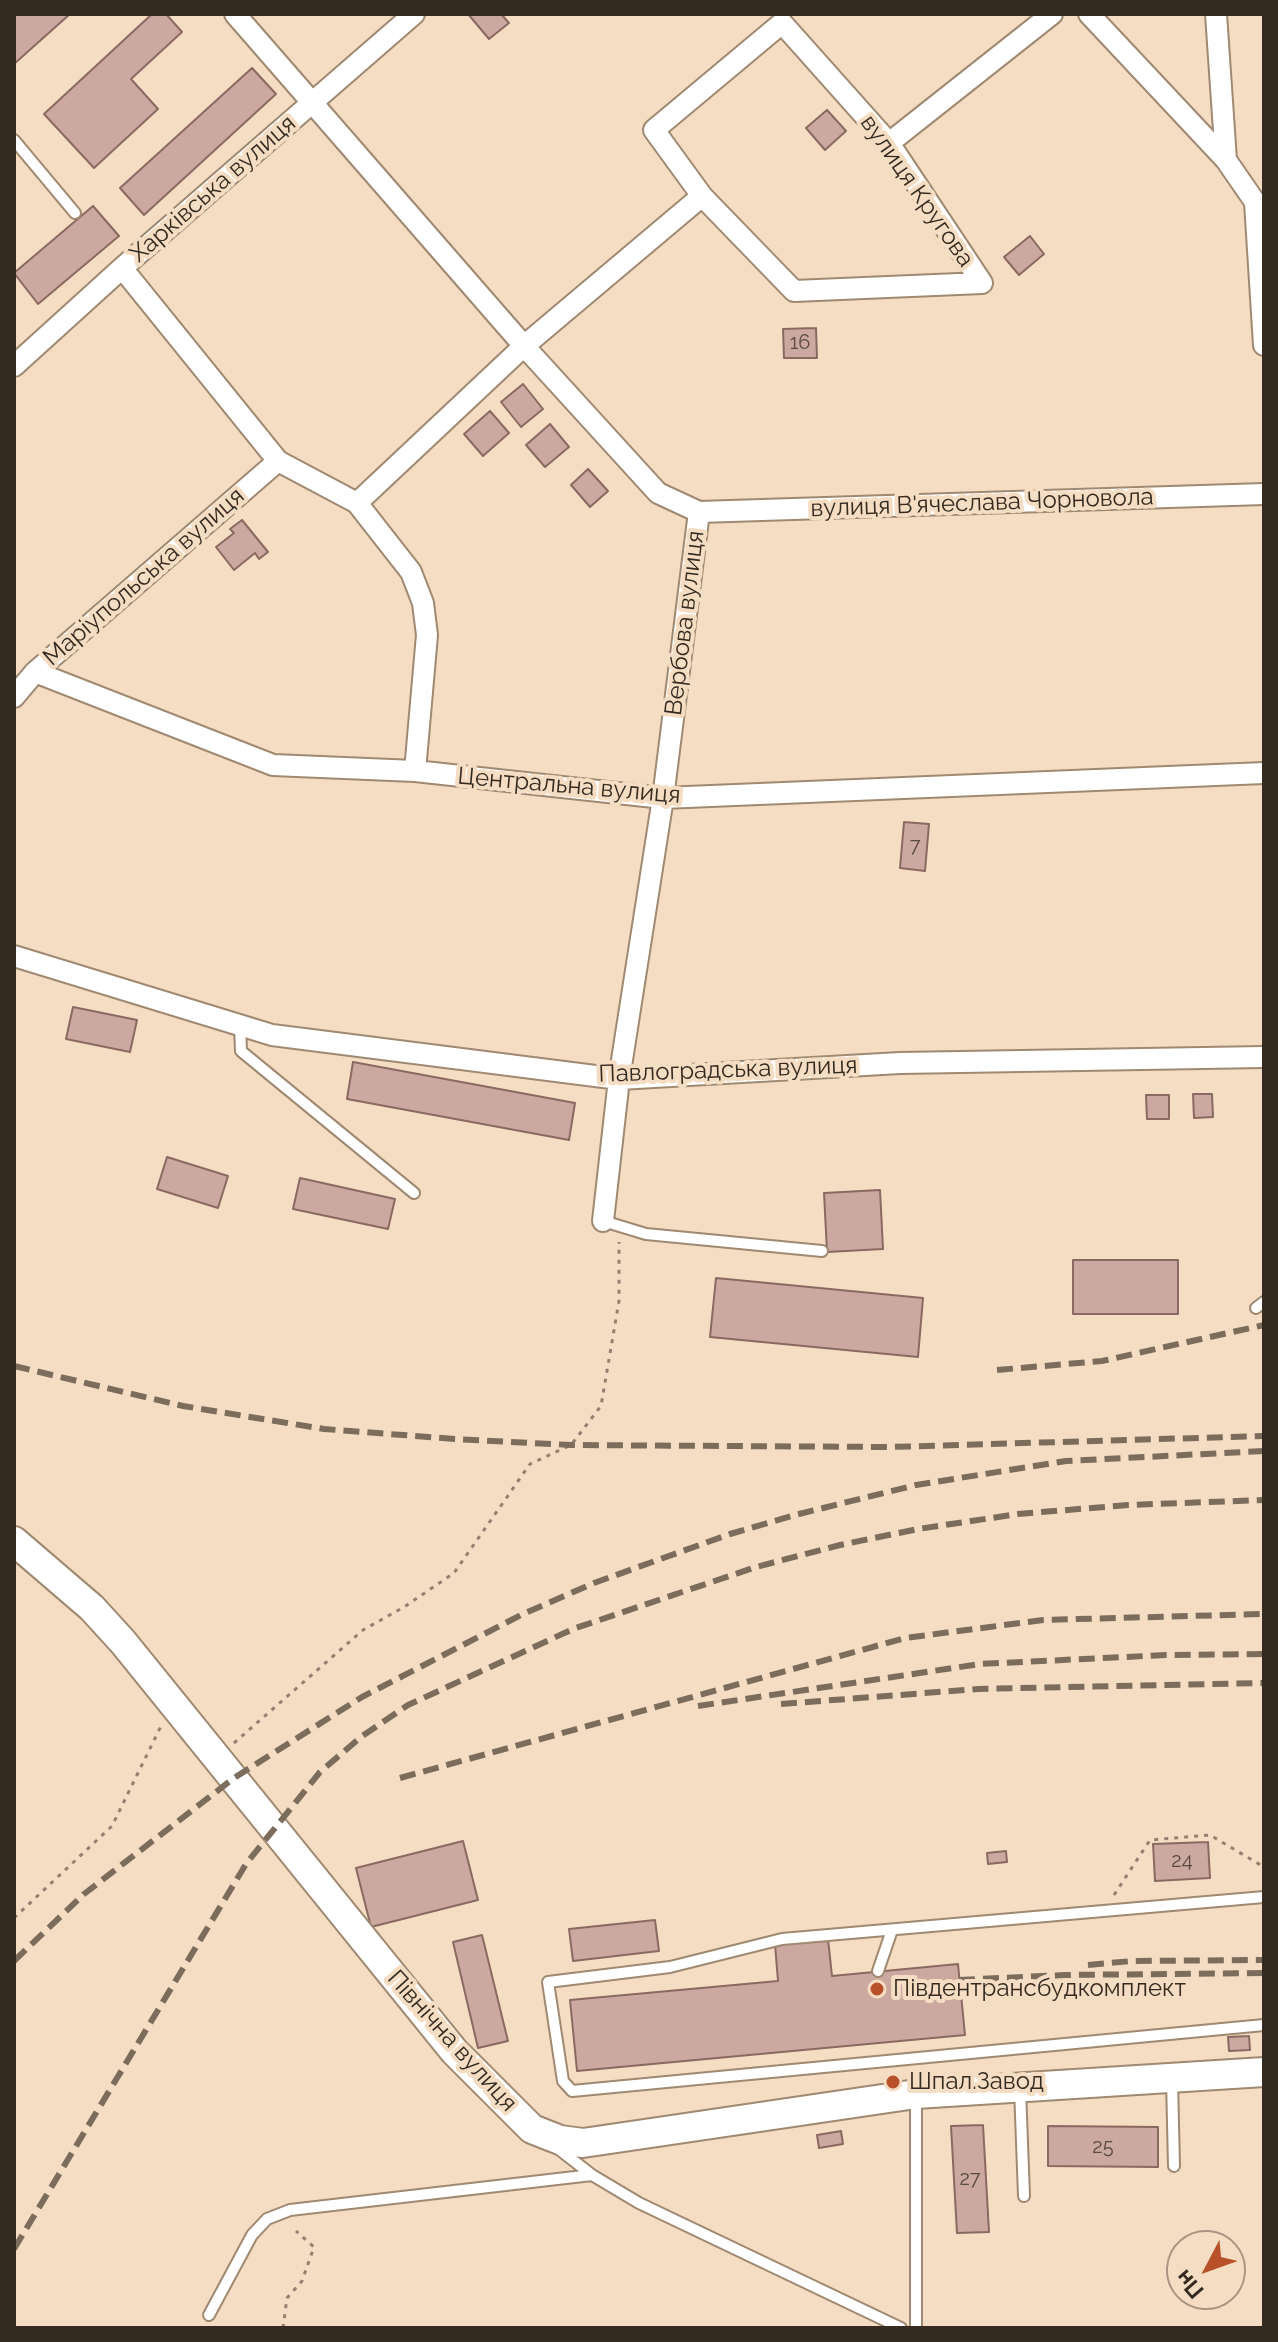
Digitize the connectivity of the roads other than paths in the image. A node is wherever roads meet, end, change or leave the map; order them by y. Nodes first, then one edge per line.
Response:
1 (235, 14) edge
2 (414, 14) edge
3 (1052, 14) edge
4 (1089, 14) edge
5 (1216, 14) edge
6 (312, 102) junction
7 (14, 140) edge
8 (889, 143) junction
9 (1226, 160) junction
10 (702, 196) junction
11 (1260, 202) edge
12 (75, 213) dead end
13 (122, 268) junction
14 (1264, 345) edge
15 (524, 346) junction
16 (14, 366) edge
17 (278, 461) junction
18 (1264, 494) edge
19 (357, 503) junction
20 (699, 512) junction
21 (35, 672) junction
22 (14, 697) edge
23 (415, 771) junction
24 (1264, 773) edge
25 (663, 798) junction
26 (14, 956) edge
27 (240, 1025) junction
28 (1264, 1057) edge
29 (619, 1079) junction
30 (414, 1193) dead end
31 (612, 1223) joint
32 (822, 1251) dead end
33 (14, 1541) edge
34 (1264, 1897) edge
35 (892, 1930) junction
36 (878, 1971) dead end
37 (1264, 2025) edge
38 (1264, 2072) edge
39 (1172, 2078) junction
40 (1020, 2086) junction
41 (916, 2094) junction
42 (532, 2129) junction
43 (1174, 2166) dead end
44 (592, 2175) junction
45 (1024, 2196) dead end
46 (209, 2315) dead end
47 (901, 2328) edge
48 (916, 2328) edge

1 - 6 street, Вербова вулиця
2 - 6 street, Харківська вулиця
3 - 8 street
4 - 9 street
5 - 9 street
6 - 13 street, Харківська вулиця
6 - 15 street, Вербова вулиця
7 - 12 lane
8 - 10 street, вулиця Кругова
8 - 10 street, вулиця Кругова
9 - 11 street
10 - 15 street
11 - 14 street
13 - 16 street, Харківська вулиця
13 - 17 street
15 - 19 street
15 - 20 street, Вербова вулиця
17 - 19 street
17 - 21 street, Маріупольська вулиця
18 - 20 street, вулиця В'ячеслава Чорновола
19 - 23 street
20 - 25 street, Вербова вулиця
21 - 22 street, Маріупольська вулиця
21 - 23 street, Центральна вулиця
23 - 25 street, Центральна вулиця
24 - 25 street, Центральна вулиця
25 - 29 street, Вербова вулиця
26 - 27 street, Павлоградська вулиця
27 - 29 street, Павлоградська вулиця
27 - 30 lane
28 - 29 street, Павлоградська вулиця
29 - 31 street, Вербова вулиця
31 - 32 lane
33 - 42 street, Північна вулиця
34 - 35 lane
35 - 36 lane
35 - 37 lane
38 - 39 street, Північна вулиця
39 - 40 street, Північна вулиця
39 - 43 lane
40 - 41 street, Північна вулиця
40 - 45 lane
41 - 42 street, Північна вулиця
41 - 48 lane
42 - 44 lane
44 - 46 lane
44 - 47 lane

